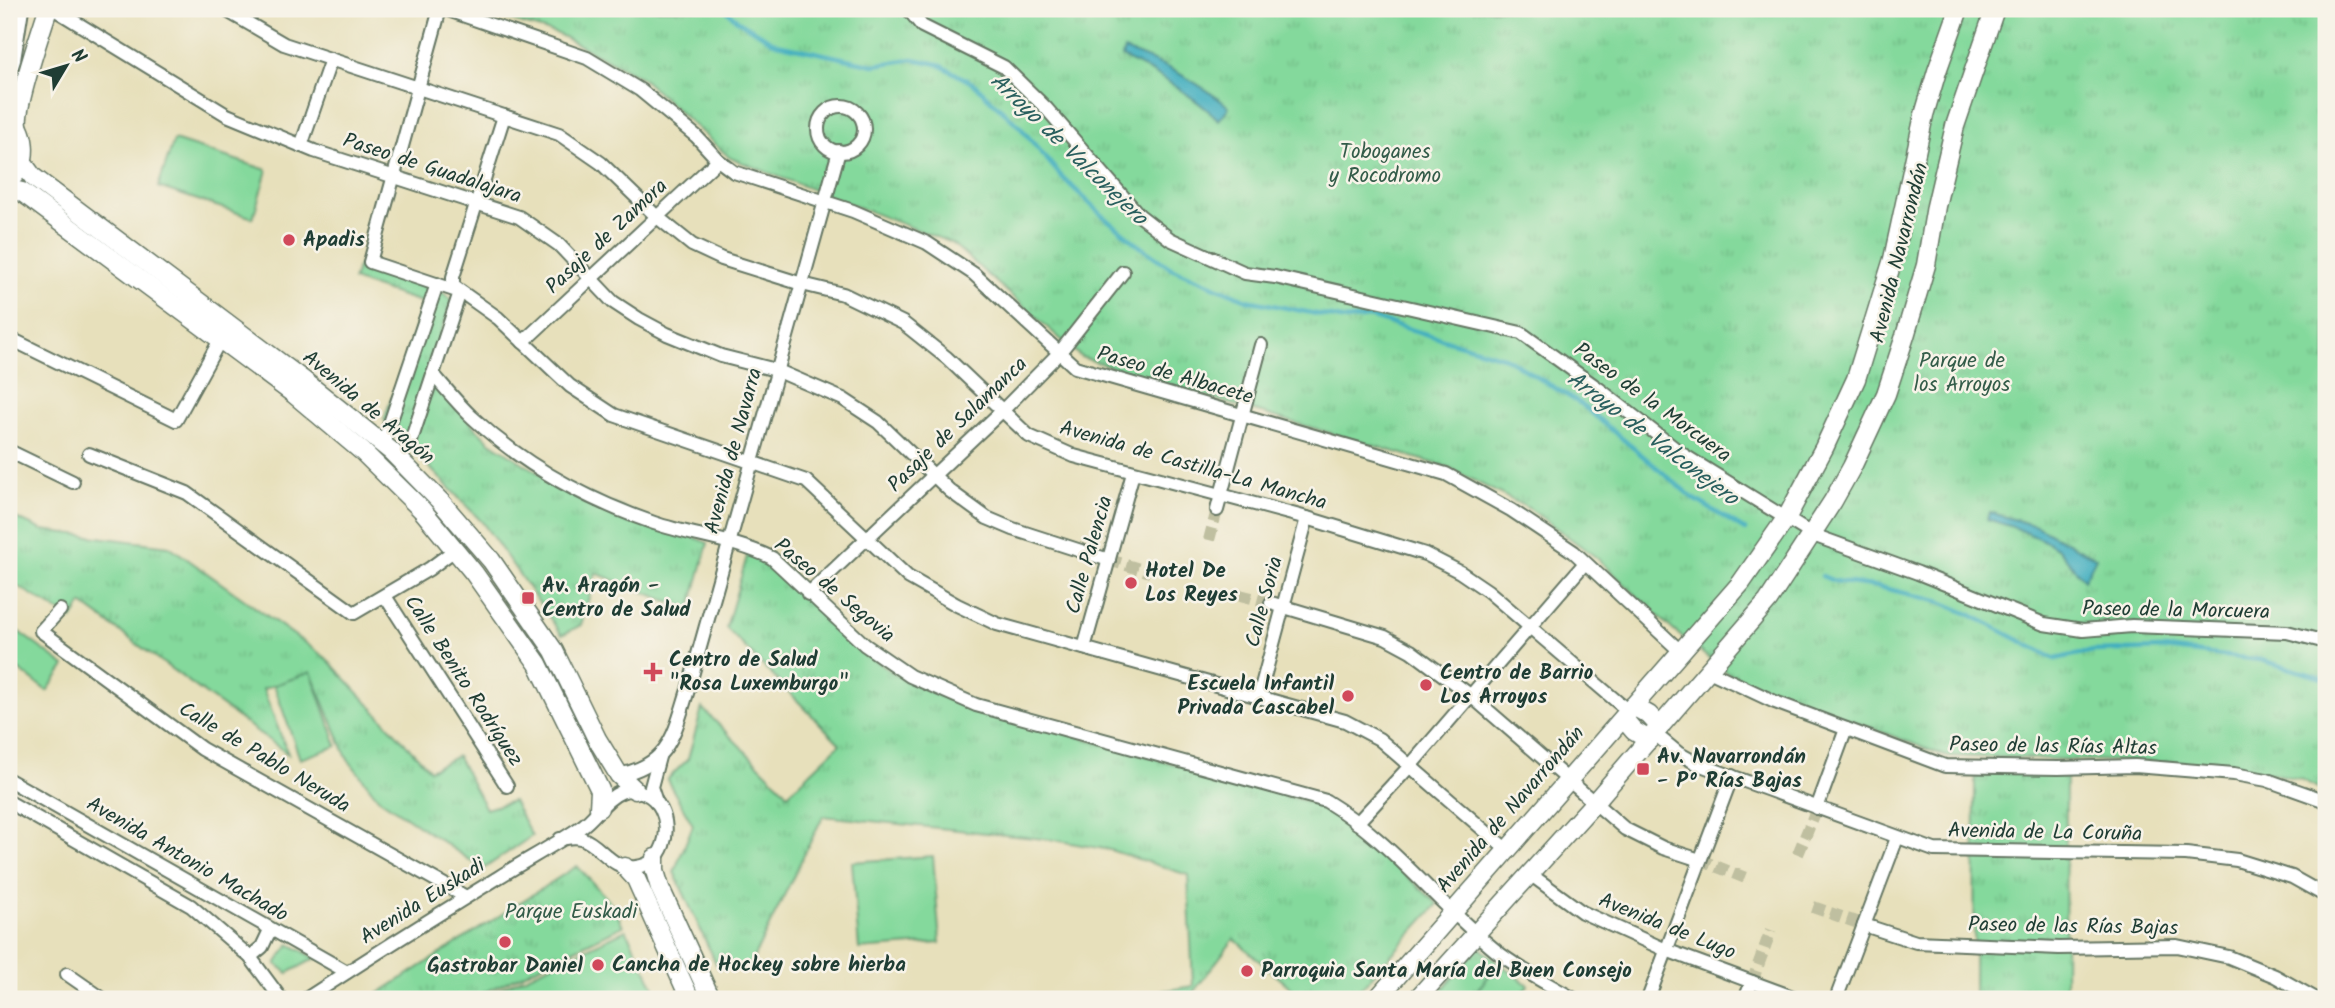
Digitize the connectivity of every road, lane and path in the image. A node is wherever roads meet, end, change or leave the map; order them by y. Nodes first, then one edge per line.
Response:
1 (22, 9) edge
2 (48, 9) edge
3 (54, 9) edge
4 (224, 9) edge
5 (442, 9) edge
6 (908, 9) edge
7 (1959, 9) edge
8 (1995, 9) edge
9 (11, 59) edge
10 (331, 59) junction
11 (32, 67) junction
12 (9, 75) edge
13 (418, 88) junction
14 (504, 116) junction
15 (13, 119) edge
16 (301, 146) junction
17 (839, 151) dead end
18 (718, 160) junction
19 (22, 162) junction
20 (393, 176) junction
21 (9, 180) edge
22 (9, 189) edge
23 (476, 202) junction
24 (823, 203) junction
25 (656, 216) junction
26 (1123, 272) dead end
27 (590, 279) junction
28 (437, 284) junction
29 (802, 284) junction
30 (460, 292) junction
31 (9, 338) edge
32 (220, 340) junction
33 (523, 342) junction
34 (1261, 345) dead end
35 (1060, 352) junction
36 (776, 370) junction
37 (433, 374) junction
38 (1003, 410) junction
39 (1243, 415) junction
40 (383, 444) junction
41 (410, 444) dead end
42 (9, 451) edge
43 (89, 454) dead end
44 (750, 462) junction
45 (1133, 473) junction
46 (936, 476) junction
47 (73, 482) dead end
48 (1221, 496) junction
49 (1217, 510) tunnel mouth
50 (1787, 517) junction
51 (1307, 518) junction
52 (1812, 535) junction
53 (867, 538) junction
54 (729, 544) junction
55 (456, 549) junction
56 (1109, 561) junction
57 (1585, 563) junction
58 (808, 594) junction
59 (386, 596) junction
60 (1271, 603) tunnel mouth
61 (1284, 606) junction
62 (60, 610) dead end
63 (1532, 628) junction
64 (2326, 642) edge
65 (1084, 648) junction
66 (1681, 652) junction
67 (1709, 671) junction
68 (1469, 695) junction
69 (1259, 696) junction
70 (1628, 711) junction
71 (1846, 729) junction
72 (1655, 734) junction
73 (659, 757) junction
74 (1410, 766) junction
75 (619, 775) junction
76 (1732, 776) junction
77 (9, 780) edge
78 (1568, 780) junction
79 (508, 786) dead end
80 (635, 790) junction
81 (2326, 801) edge
82 (9, 802) edge
83 (656, 802) junction
84 (1594, 803) junction
85 (1817, 808) junction
86 (597, 811) junction
87 (1357, 823) junction
88 (1897, 838) junction
89 (560, 839) junction
90 (1507, 850) junction
91 (599, 851) junction
92 (655, 858) junction
93 (1700, 860) junction
94 (625, 867) junction
95 (1531, 872) junction
96 (2326, 896) edge
97 (466, 897) junction
98 (1453, 911) junction
99 (1864, 925) junction
100 (270, 930) junction
101 (1476, 933) junction
102 (1666, 950) junction
103 (250, 957) junction
104 (347, 972) junction
105 (67, 974) dead end
106 (1752, 982) junction
107 (1425, 997) edge
108 (103, 999) edge
109 (281, 999) edge
110 (306, 999) edge
111 (690, 999) edge
112 (711, 999) edge
113 (1377, 999) edge
114 (1574, 999) edge
115 (1648, 999) edge
116 (1745, 999) edge
117 (1798, 999) edge
118 (1836, 999) edge
119 (2316, 999) edge

1 - 9 street
2 - 11 street
3 - 16 street, Paseo de Guadalajara
4 - 10 street, Avenida de Castilla-La Mancha
5 - 13 street
5 - 18 street, Paseo de Albacete
6 - 50 street, Paseo de la Morcuera
7 - 50 street, Avenida Navarrondán
8 - 52 street, Avenida Navarrondán
9 - 11 street
9 - 12 street
10 - 13 street, Avenida de Castilla-La Mancha
10 - 16 street
11 - 15 street
13 - 14 street, Avenida de Castilla-La Mancha
13 - 20 street
14 - 23 street
14 - 25 street, Avenida de Castilla-La Mancha
15 - 19 street
16 - 20 street, Paseo de Guadalajara
17 - 24 street, Avenida de Navarra
18 - 24 street, Paseo de Albacete
18 - 25 street, Pasaje de Zamora
19 - 21 street
19 - 40 street, Avenida de Aragón
20 - 23 street, Paseo de Guadalajara
20 - 28 street
22 - 32 street, Avenida de Aragón
23 - 27 street, Paseo de Guadalajara
23 - 30 street
24 - 29 street, Avenida de Navarra
24 - 35 street, Paseo de Albacete
25 - 27 street, Pasaje de Zamora
25 - 29 street, Avenida de Castilla-La Mancha
26 - 35 street, Pasaje de Salamanca
27 - 33 street, Pasaje de Zamora
27 - 36 street, Paseo de Guadalajara
28 - 30 street
28 - 40 street
29 - 36 street, Avenida de Navarra
29 - 38 street, Avenida de Castilla-La Mancha
30 - 33 street
30 - 37 street
31 - 32 street
32 - 55 street, Avenida de Aragón
33 - 44 street
34 - 39 street
35 - 38 street, Pasaje de Salamanca
35 - 39 street, Paseo de Albacete
36 - 44 street, Avenida de Navarra
36 - 46 street, Paseo de Guadalajara
37 - 41 street
37 - 54 street, Paseo de Segovia
38 - 45 street, Avenida de Castilla-La Mancha
38 - 46 street, Pasaje de Salamanca
39 - 48 street
39 - 57 street, Paseo de Albacete
40 - 75 street, Avenida de Aragón
42 - 47 street
43 - 59 street
44 - 53 street
44 - 54 street, Avenida de Navarra
45 - 48 street, Avenida de Castilla-La Mancha
45 - 56 street, Calle Palencia
46 - 53 street, Pasaje de Salamanca
46 - 56 street, Paseo de Guadalajara
48 - 49 street
48 - 51 street, Avenida de Castilla-La Mancha
50 - 52 street, Paseo de la Morcuera
50 - 66 street, Avenida Navarrondán
51 - 61 street, Calle Soria
51 - 63 street, Avenida de Castilla-La Mancha
52 - 64 street, Paseo de la Morcuera
52 - 67 street, Avenida Navarrondán
53 - 58 street, Pasaje de Salamanca
53 - 65 street
54 - 58 street, Paseo de Segovia
54 - 73 street, Avenida de Navarra
55 - 59 street
55 - 86 street, Avenida de Aragón
56 - 65 street, Calle Palencia
57 - 63 street
57 - 66 street, Paseo de Albacete
58 - 87 street, Paseo de Segovia
59 - 79 street, Calle Benito Rodríguez
60 - 61 street
61 - 68 street
61 - 69 street, Calle Soria
62 - 97 street, Calle de Pablo Neruda
63 - 68 street
63 - 70 street, Avenida de Castilla-La Mancha
65 - 69 street
66 - 70 street, Avenida de Navarrondán
67 - 71 street, Paseo de las Rías Altas
67 - 72 street
68 - 74 street
68 - 78 street
69 - 74 street
70 - 72 street
70 - 78 street, Avenida de Navarrondán
71 - 81 street, Paseo de las Rías Altas
71 - 85 street
72 - 76 street, Avenida de La Coruña
72 - 84 street
73 - 75 street
73 - 83 street
74 - 87 street
74 - 90 street
75 - 80 street, Avenida de Aragón
76 - 85 street, Avenida de La Coruña
76 - 93 street
77 - 100 street, Avenida Antonio Machado
78 - 84 street
78 - 90 street, Avenida de Navarrondán
80 - 83 street
80 - 86 street
82 - 103 street, Avenida Antonio Machado
83 - 92 street
84 - 93 street
84 - 95 street
85 - 88 street, Avenida de La Coruña
86 - 89 street, Avenida Euskadi
86 - 91 street
87 - 98 street, Paseo de Segovia
88 - 96 street, Avenida de La Coruña
88 - 99 street
89 - 91 street
89 - 97 street, Avenida Euskadi
90 - 95 street
90 - 98 street, Avenida de Navarrondán
91 - 94 street
92 - 94 street
92 - 112 street
93 - 102 street
94 - 111 street
95 - 101 street
95 - 102 street, Avenida de Lugo
97 - 104 street, Avenida Euskadi
98 - 101 street, Paseo de Segovia
98 - 113 street, Avenida de Navarrondán
99 - 118 street
99 - 119 street, Paseo de las Rías Bajas
100 - 103 street
100 - 104 street, Avenida Antonio Machado
101 - 107 street
101 - 114 street, Paseo de Segovia
102 - 106 street, Avenida de Lugo
102 - 115 street
103 - 109 street, Avenida Antonio Machado
104 - 110 street, Avenida Euskadi
105 - 108 street
106 - 116 street
106 - 117 street, Avenida de Lugo

